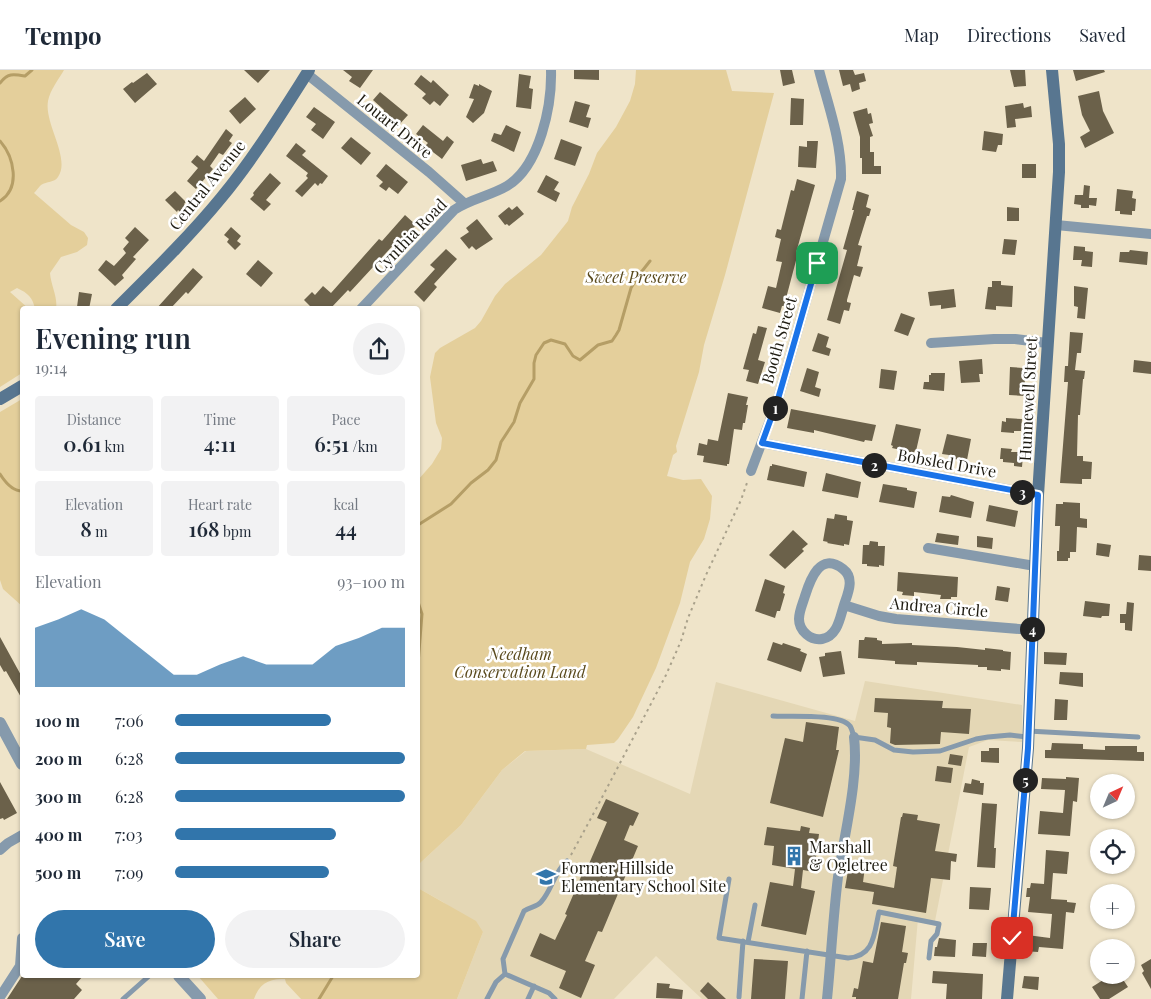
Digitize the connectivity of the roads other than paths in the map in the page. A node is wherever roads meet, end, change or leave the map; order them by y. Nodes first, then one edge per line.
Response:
1 (551, 70) edge
2 (819, 70) edge
3 (1052, 70) edge
4 (308, 72) edge
5 (464, 203) junction
6 (1056, 225) junction
7 (1151, 234) edge
8 (120, 306) edge
9 (365, 306) edge
10 (931, 343) dead end
11 (1047, 343) junction
12 (20, 387) edge
13 (0, 399) edge
14 (762, 443) junction
15 (751, 471) road end
16 (1038, 495) junction
17 (928, 548) dead end
18 (1035, 566) junction
19 (844, 605) junction
20 (1032, 630) junction
21 (773, 716) dead end
22 (0, 723) edge
23 (1028, 734) junction
24 (854, 737) junction
25 (1138, 737) dead end
26 (20, 760) edge
27 (20, 836) edge
28 (0, 850) edge
29 (567, 861) road end
30 (729, 878) dead end
31 (755, 905) dead end
32 (746, 942) junction
33 (807, 951) junction
34 (832, 955) junction
35 (930, 958) dead end
36 (20, 966) edge
37 (504, 974) junction
38 (148, 978) edge
39 (181, 978) edge
40 (534, 986) junction
41 (0, 997) edge
42 (739, 997) dead end
43 (123, 999) edge
44 (200, 999) edge
45 (487, 999) edge
46 (528, 999) edge
47 (555, 999) edge
48 (802, 999) edge
49 (827, 999) edge
50 (1007, 999) edge

1 - 5 street, Cynthia Road
2 - 14 street, Booth Street
3 - 6 main road, Hunnewell Street
4 - 5 street, Louart Drive
4 - 8 main road, Central Avenue
5 - 9 street, Cynthia Road
6 - 7 street
6 - 11 main road, Hunnewell Street
10 - 11 street
11 - 16 main road, Hunnewell Street
12 - 13 main road
14 - 15 street, Booth Street
14 - 16 street, Bobsled Drive
16 - 18 main road, Hunnewell Street
17 - 18 street
18 - 20 main road, Hunnewell Street
19 - 19 street
19 - 20 street, Andrea Circle
20 - 23 main road, Hunnewell Street
21 - 24 lane
22 - 26 street
23 - 24 lane
23 - 25 lane
23 - 50 main road, Hunnewell Street
24 - 34 street
27 - 28 street
29 - 37 lane
30 - 32 lane
31 - 32 lane
32 - 33 lane
32 - 42 lane
33 - 34 lane
33 - 48 lane
34 - 35 lane
34 - 49 street
36 - 41 street
37 - 40 lane
37 - 45 lane
38 - 43 lane
39 - 44 street
40 - 46 lane
40 - 47 lane

